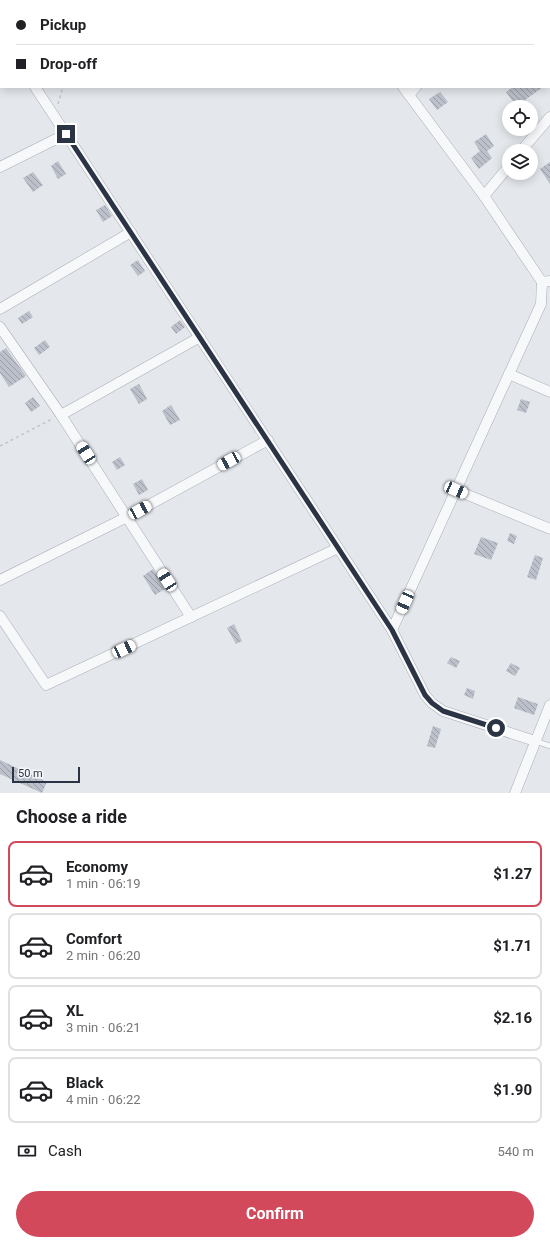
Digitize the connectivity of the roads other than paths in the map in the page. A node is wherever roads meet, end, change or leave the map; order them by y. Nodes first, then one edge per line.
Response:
1 (37, 88) edge
2 (406, 91) edge
3 (550, 117) edge
4 (66, 134) junction
5 (527, 144) edge
6 (0, 167) edge
7 (502, 174) edge
8 (484, 196) junction
9 (131, 232) junction
10 (546, 282) edge
11 (0, 309) edge
12 (0, 327) edge
13 (200, 337) junction
14 (509, 374) junction
15 (550, 392) edge
16 (61, 415) junction
17 (268, 440) junction
18 (456, 490) junction
19 (127, 517) junction
20 (550, 529) edge
21 (338, 548) junction
22 (0, 580) edge
23 (0, 616) edge
24 (191, 617) junction
25 (392, 630) junction
26 (550, 705) edge
27 (535, 741) junction
28 (550, 746) edge
29 (515, 793) edge

1 - 4 street
2 - 8 street
3 - 5 street
4 - 6 street
4 - 9 street
7 - 8 street
8 - 10 street
9 - 11 street
9 - 13 street
10 - 14 street
12 - 16 street
13 - 16 street
13 - 17 street
14 - 15 street
14 - 18 street
16 - 19 street
17 - 19 street
17 - 21 street
18 - 20 street
18 - 25 street
19 - 22 street
19 - 24 street
21 - 24 street
21 - 25 street
23 - 24 street
25 - 27 street
26 - 27 street
27 - 28 lane
27 - 29 street

